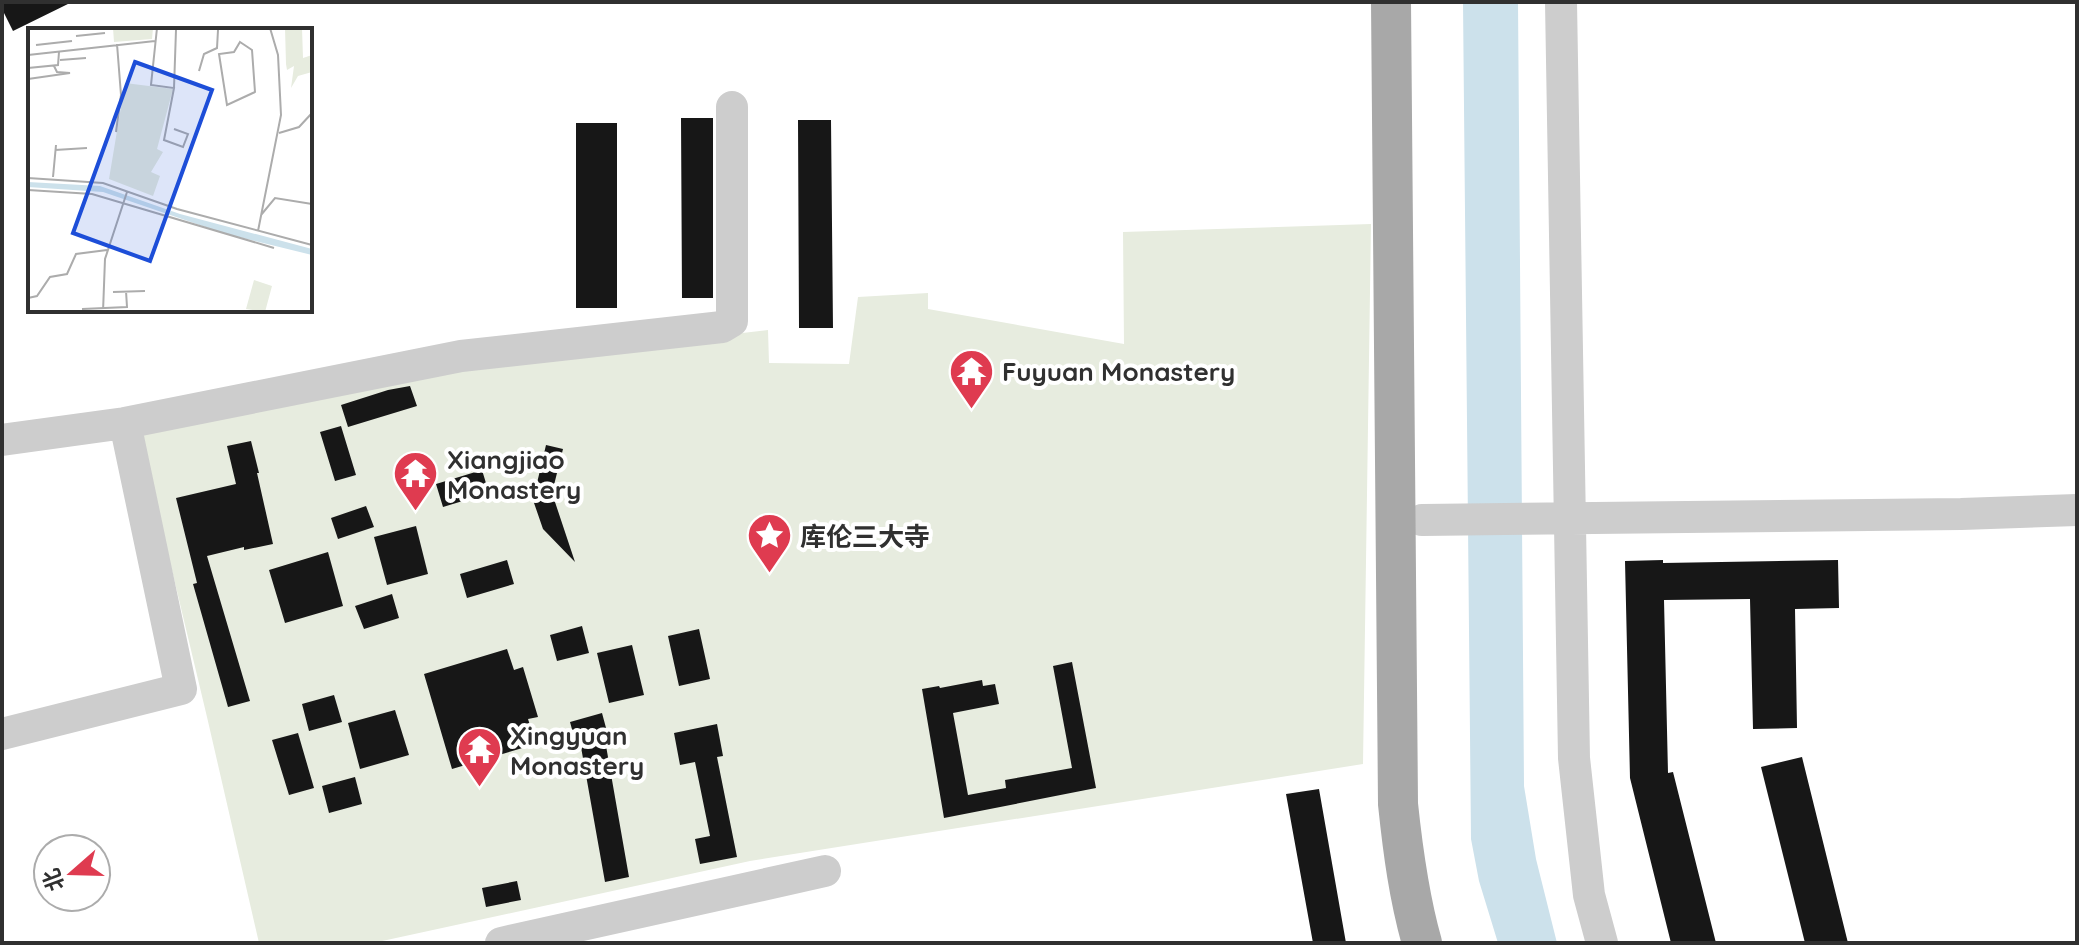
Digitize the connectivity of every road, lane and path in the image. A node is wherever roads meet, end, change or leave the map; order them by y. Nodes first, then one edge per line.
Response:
1 (1391, 2) edge
2 (1419, 2) edge
3 (1561, 2) edge
4 (732, 107) dead end
5 (125, 423) junction
6 (2, 440) edge
7 (2077, 510) edge
8 (1569, 518) junction
9 (1422, 520) junction
10 (2, 734) edge
11 (825, 871) dead end
12 (501, 943) edge
13 (1422, 943) edge
14 (1448, 943) edge
15 (1602, 943) edge

1 - 13 main road
2 - 9 main road
3 - 8 street
4 - 5 street
5 - 6 street
5 - 10 street
7 - 8 street
8 - 9 street
8 - 15 street
9 - 14 main road
11 - 12 street

